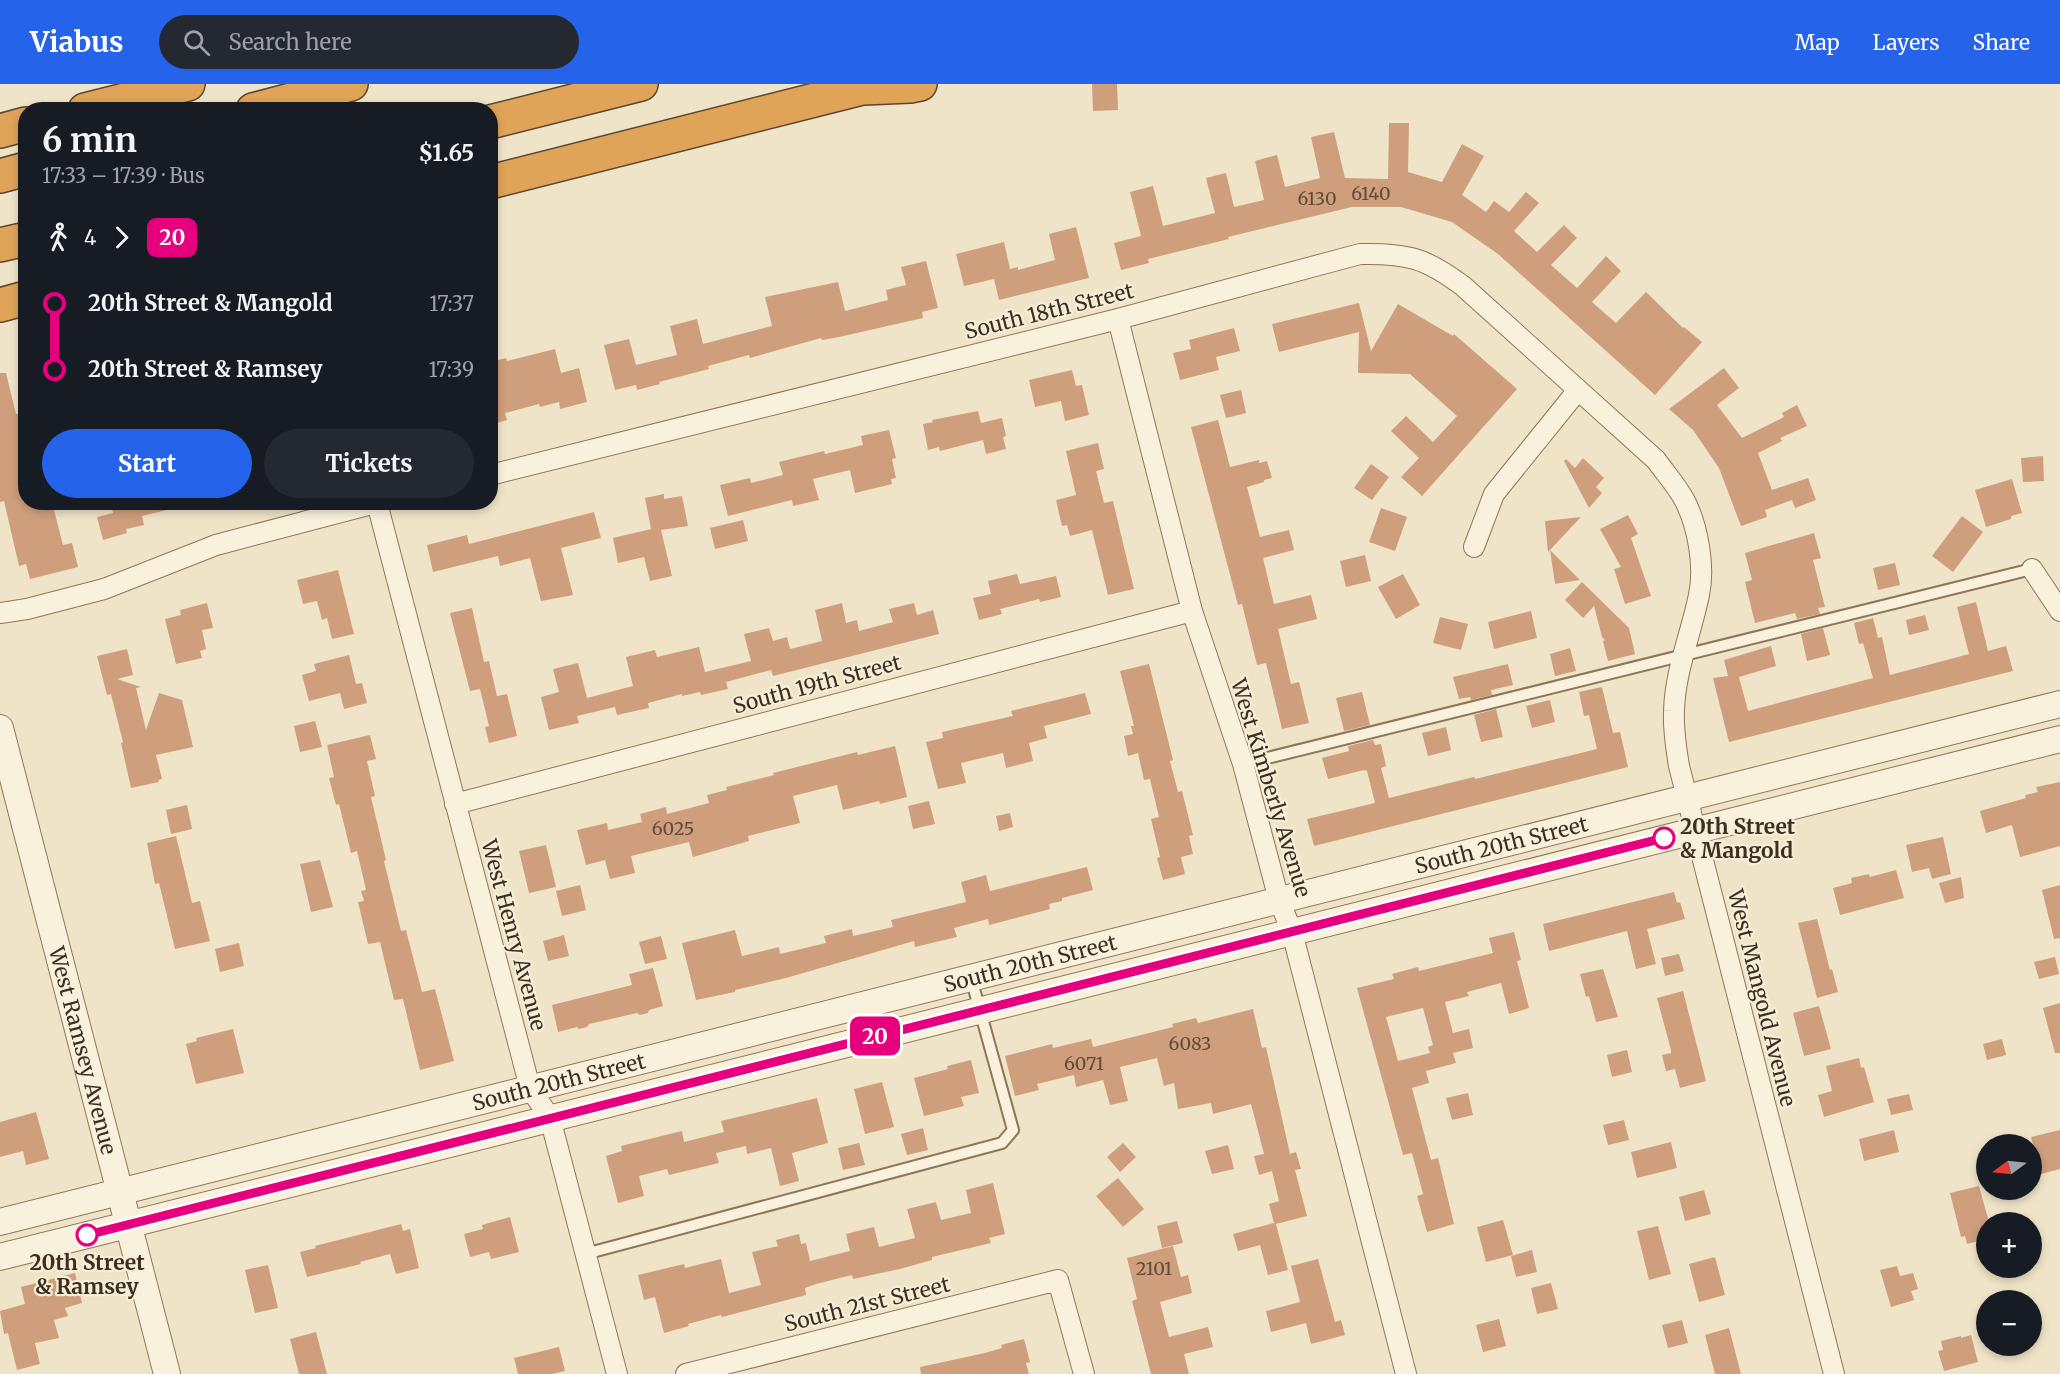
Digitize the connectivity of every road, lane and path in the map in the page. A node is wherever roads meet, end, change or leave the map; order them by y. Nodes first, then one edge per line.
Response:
1 (188, 84) edge
2 (351, 84) edge
3 (640, 84) edge
4 (920, 84) edge
5 (871, 86) edge
6 (117, 102) edge
7 (283, 102) edge
8 (498, 120) edge
9 (18, 126) edge
10 (0, 130) edge
11 (18, 171) edge
12 (0, 176) edge
13 (498, 180) edge
14 (18, 241) edge
15 (0, 245) edge
16 (1118, 319) junction
17 (1578, 390) junction
18 (498, 473) edge
19 (351, 510) edge
20 (380, 510) edge
21 (1474, 547) dead end
22 (2032, 568) joint
23 (1192, 611) junction
24 (2060, 611) edge
25 (0, 613) edge
26 (1682, 657) junction
27 (2060, 704) edge
28 (0, 728) edge
29 (2060, 739) edge
30 (1243, 764) junction
31 (1686, 799) junction
32 (455, 804) junction
33 (1695, 830) junction
34 (1279, 900) junction
35 (1292, 932) junction
36 (971, 978) junction
37 (980, 1010) junction
38 (530, 1088) junction
39 (550, 1118) junction
40 (259, 1174) junction
41 (120, 1193) junction
42 (0, 1222) edge
43 (128, 1224) junction
44 (585, 1254) junction
45 (0, 1257) edge
46 (167, 1374) edge
47 (617, 1374) edge
48 (687, 1374) edge
49 (1084, 1374) edge
50 (1406, 1374) edge
51 (1834, 1374) edge

1 - 6 highway
2 - 7 highway
3 - 8 highway
4 - 5 highway
5 - 13 highway
9 - 10 highway
11 - 12 highway
14 - 15 highway
16 - 17 street, South 18th Street
16 - 18 street, South 18th Street
16 - 23 street, West Kimberly Avenue
17 - 21 street
17 - 26 street, West Mangold Avenue
19 - 25 street
20 - 32 street, West Henry Avenue
22 - 24 street
22 - 26 lane
23 - 30 street, West Kimberly Avenue
23 - 32 street, South 19th Street
26 - 30 lane
26 - 31 street, West Mangold Avenue
27 - 31 street, South 20th Street
28 - 41 street, West Ramsey Avenue
29 - 33 street, South 20th Street
30 - 34 street, West Kimberly Avenue
31 - 33 street, West Mangold Avenue
31 - 34 street, South 20th Street
32 - 38 street, West Henry Avenue
33 - 35 street, South 20th Street
33 - 51 street, West Mangold Avenue
34 - 35 street, West Kimberly Avenue
34 - 36 street, South 20th Street
35 - 37 street, South 20th Street
35 - 50 street, West Kimberly Avenue
36 - 37 lane
36 - 38 street, South 20th Street
37 - 39 street, South 20th Street
37 - 44 lane
38 - 39 street, West Henry Avenue
38 - 40 street, South 20th Street
39 - 40 street, South 20th Street
39 - 44 street, West Henry Avenue
40 - 41 street, South 20th Street
40 - 43 street, South 20th Street
41 - 42 street, South 20th Street
41 - 43 street, West Ramsey Avenue
43 - 45 street, South 20th Street
43 - 46 street, West Ramsey Avenue
44 - 47 street, West Henry Avenue
48 - 49 street, South 21st Street

